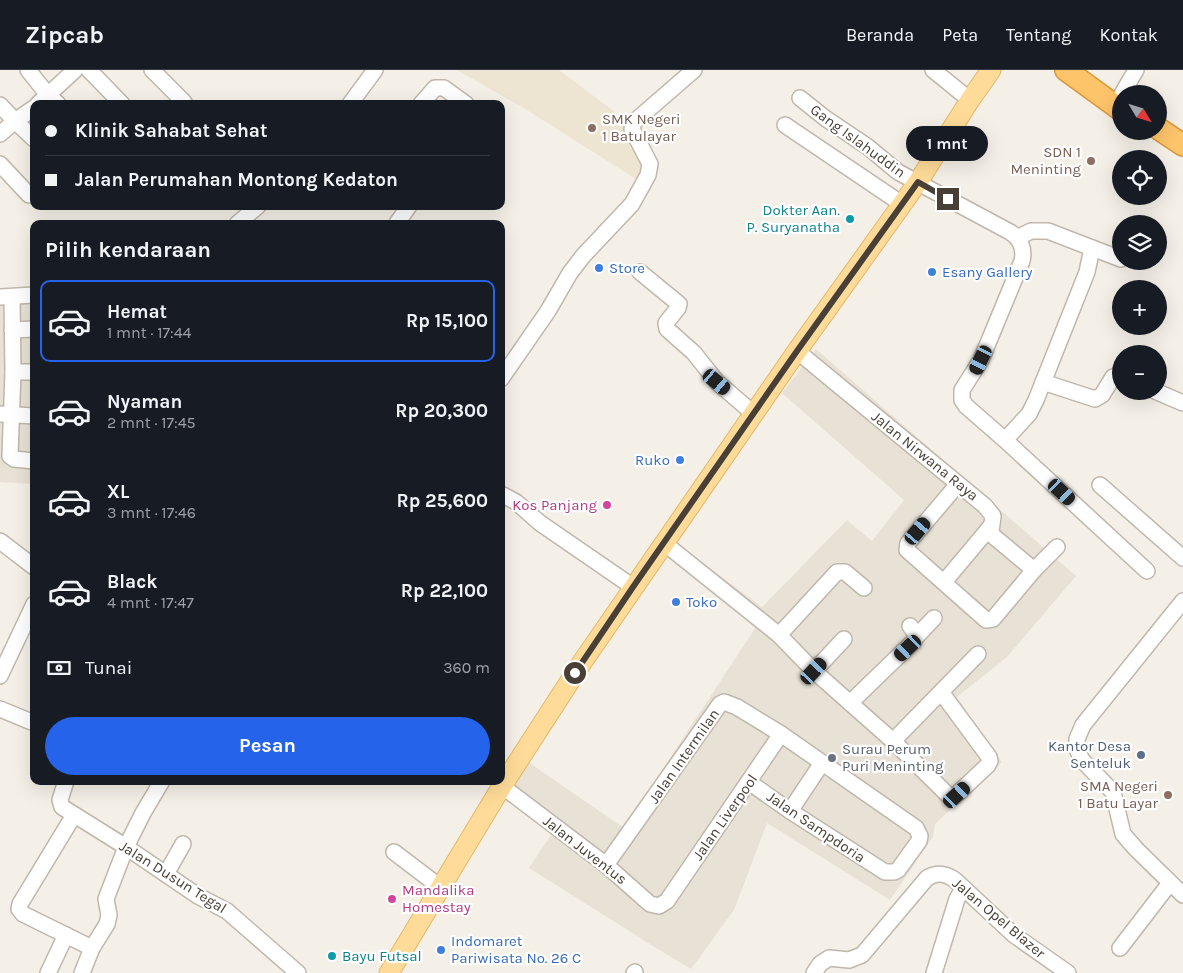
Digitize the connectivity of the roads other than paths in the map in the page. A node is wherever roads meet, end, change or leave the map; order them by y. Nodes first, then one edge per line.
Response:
1 (28, 70) edge
2 (75, 70) edge
3 (88, 70) edge
4 (152, 70) edge
5 (374, 70) edge
6 (694, 70) edge
7 (932, 70) edge
8 (992, 70) edge
9 (1066, 70) edge
10 (1084, 70) edge
11 (1136, 70) edge
12 (1128, 85) edge
13 (1112, 88) edge
14 (800, 98) dead end
15 (47, 100) edge
16 (49, 100) edge
17 (118, 100) edge
18 (182, 100) edge
19 (357, 100) edge
20 (424, 100) edge
21 (460, 100) edge
22 (970, 100) junction
23 (1112, 103) edge
24 (0, 105) edge
25 (30, 111) edge
26 (15, 121) junction
27 (784, 125) dead end
28 (0, 134) edge
29 (30, 135) edge
30 (1168, 135) edge
31 (1183, 145) edge
32 (0, 164) edge
33 (918, 182) junction
34 (29, 195) dead end
35 (902, 204) junction
36 (253, 210) edge
37 (242, 220) edge
38 (1017, 238) junction
39 (1092, 248) junction
40 (1112, 256) edge
41 (640, 272) dead end
42 (30, 295) edge
43 (6, 297) edge
44 (30, 330) edge
45 (8, 337) edge
46 (797, 351) junction
47 (13, 372) junction
48 (30, 372) edge
49 (505, 373) edge
50 (1112, 379) edge
51 (1043, 382) junction
52 (6, 388) edge
53 (1167, 396) edge
54 (1183, 403) edge
55 (754, 414) junction
56 (6, 415) edge
57 (30, 416) edge
58 (1005, 440) junction
59 (30, 461) edge
60 (958, 484) junction
61 (1100, 485) dead end
62 (505, 496) edge
63 (991, 526) junction
64 (0, 541) edge
65 (664, 544) junction
66 (1057, 547) dead end
67 (1183, 558) edge
68 (30, 564) edge
69 (1034, 570) junction
70 (1147, 571) dead end
71 (944, 582) junction
72 (633, 587) junction
73 (864, 588) dead end
74 (1183, 601) edge
75 (30, 612) edge
76 (934, 618) dead end
77 (779, 635) junction
78 (844, 639) dead end
79 (978, 654) dead end
80 (814, 671) junction
81 (0, 676) edge
82 (941, 692) junction
83 (850, 703) junction
84 (0, 709) edge
85 (30, 722) edge
86 (781, 734) junction
87 (893, 742) junction
88 (822, 763) junction
89 (505, 781) edge
90 (749, 782) junction
91 (65, 785) edge
92 (160, 785) edge
93 (502, 786) joint
94 (790, 811) junction
95 (74, 815) junction
96 (183, 844) dead end
97 (126, 847) junction
98 (394, 852) dead end
99 (606, 865) junction
100 (883, 871) joint
101 (166, 874) junction
102 (1170, 883) junction
103 (440, 887) junction
104 (963, 888) junction
105 (1183, 895) edge
106 (668, 900) joint
107 (66, 935) junction
108 (92, 948) junction
109 (1120, 948) dead end
110 (294, 972) edge
111 (1063, 972) edge
112 (48, 973) edge
113 (82, 973) edge
114 (390, 973) edge
115 (814, 973) edge
116 (934, 973) edge

1 - 15 street
2 - 16 street
3 - 17 street
4 - 18 street
5 - 19 street
6 - 49 street
7 - 22 street
8 - 22 main road
9 - 23 highway
10 - 13 highway
11 - 12 street
14 - 33 street, Gang Islahuddin
20 - 21 street
22 - 33 main road
24 - 26 street
25 - 26 street
26 - 28 street
26 - 29 street
27 - 35 street
30 - 31 highway
32 - 34 street
33 - 35 main road
33 - 38 street, Gang Islahuddin
35 - 46 main road
36 - 37 street
38 - 39 street
38 - 58 street
39 - 40 street
39 - 51 street
41 - 55 street
42 - 43 street
43 - 45 street
44 - 45 street
45 - 47 street
46 - 55 main road
46 - 60 street, Jalan Nirwana Raya
47 - 48 street
47 - 52 street
50 - 51 street
51 - 58 street
52 - 56 street
53 - 54 street
55 - 65 main road
56 - 57 street
56 - 59 street
58 - 70 street
60 - 63 street, Jalan Nirwana Raya
60 - 71 street
61 - 67 street
62 - 72 street
63 - 69 street, Jalan Nirwana Raya
63 - 71 street
64 - 68 street
65 - 72 main road
65 - 77 street
66 - 69 street
69 - 71 street
72 - 89 main road
73 - 77 street
74 - 102 street
75 - 81 street
76 - 83 street
77 - 80 street
78 - 80 street
79 - 82 street
80 - 83 street
82 - 87 street
82 - 87 street
83 - 87 street
84 - 85 street
86 - 88 street, Jalan Intermilan
86 - 90 street, Jalan Liverpool
86 - 99 street, Jalan Intermilan
88 - 94 street
88 - 100 street, Jalan Intermilan
90 - 94 street, Jalan Sampdoria
90 - 106 street, Jalan Liverpool
91 - 95 street, Jalan Dusun Tegal
92 - 97 street
93 - 99 street, Jalan Juventus
93 - 103 main road
94 - 100 street, Jalan Sampdoria
95 - 97 street, Jalan Dusun Tegal
95 - 107 street
96 - 101 street
97 - 101 street, Jalan Dusun Tegal
97 - 108 street
98 - 103 street
99 - 106 street, Jalan Juventus
101 - 110 street, Jalan Dusun Tegal
102 - 105 street
102 - 109 street
103 - 114 main road
104 - 111 street, Jalan Opel Blazer
104 - 115 street, Jalan Opel Blazer
104 - 116 street
107 - 108 street
107 - 112 street
108 - 113 street

